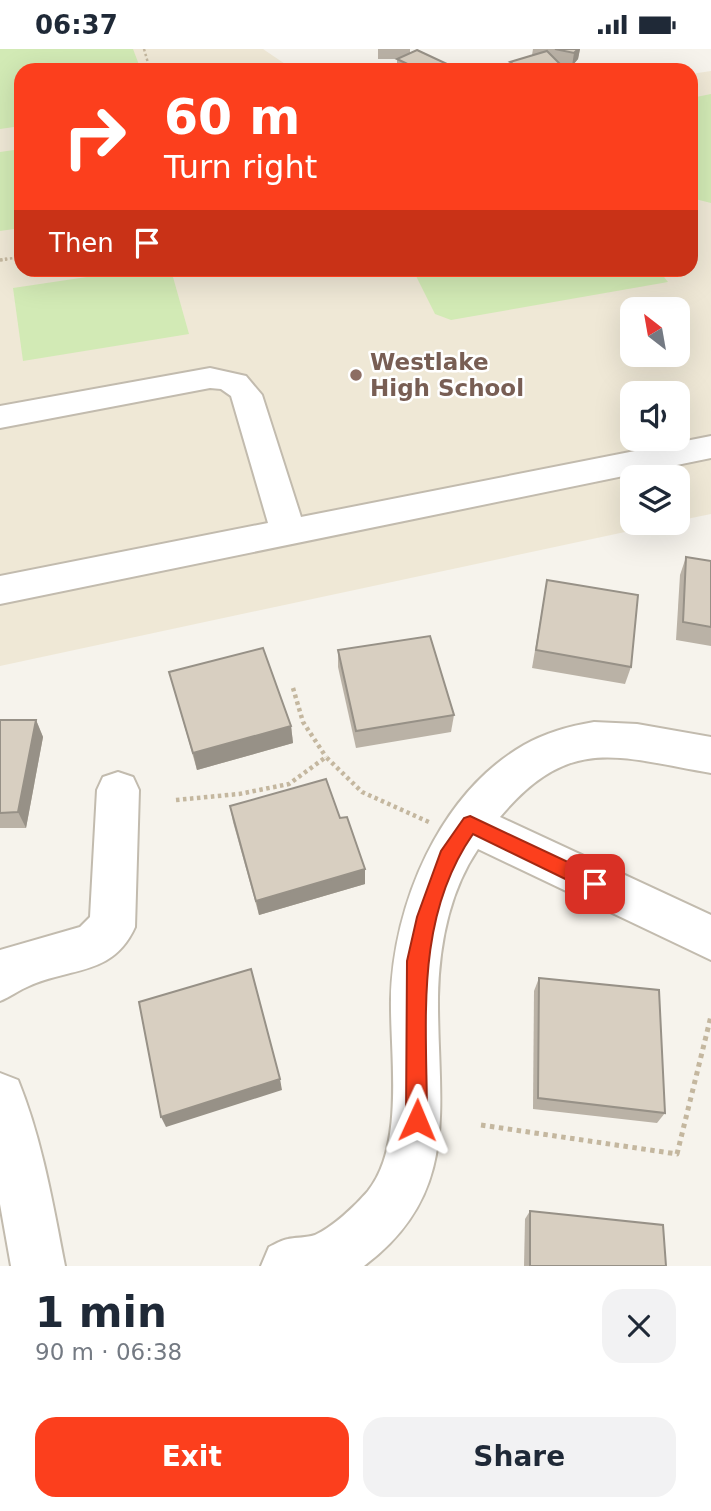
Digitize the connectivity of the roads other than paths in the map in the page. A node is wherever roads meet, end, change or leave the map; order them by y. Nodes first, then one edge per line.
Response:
1 (0, 417) edge
2 (711, 447) edge
3 (288, 530) junction
4 (0, 590) edge
5 (711, 755) edge
6 (118, 790) dead end
7 (451, 823) junction
8 (711, 938) edge
9 (0, 978) edge
10 (0, 1098) edge
11 (312, 1265) edge
12 (38, 1266) edge

1 - 3 street
2 - 3 street
3 - 4 street
5 - 7 street
6 - 9 street
7 - 8 street
7 - 11 street
10 - 12 street

